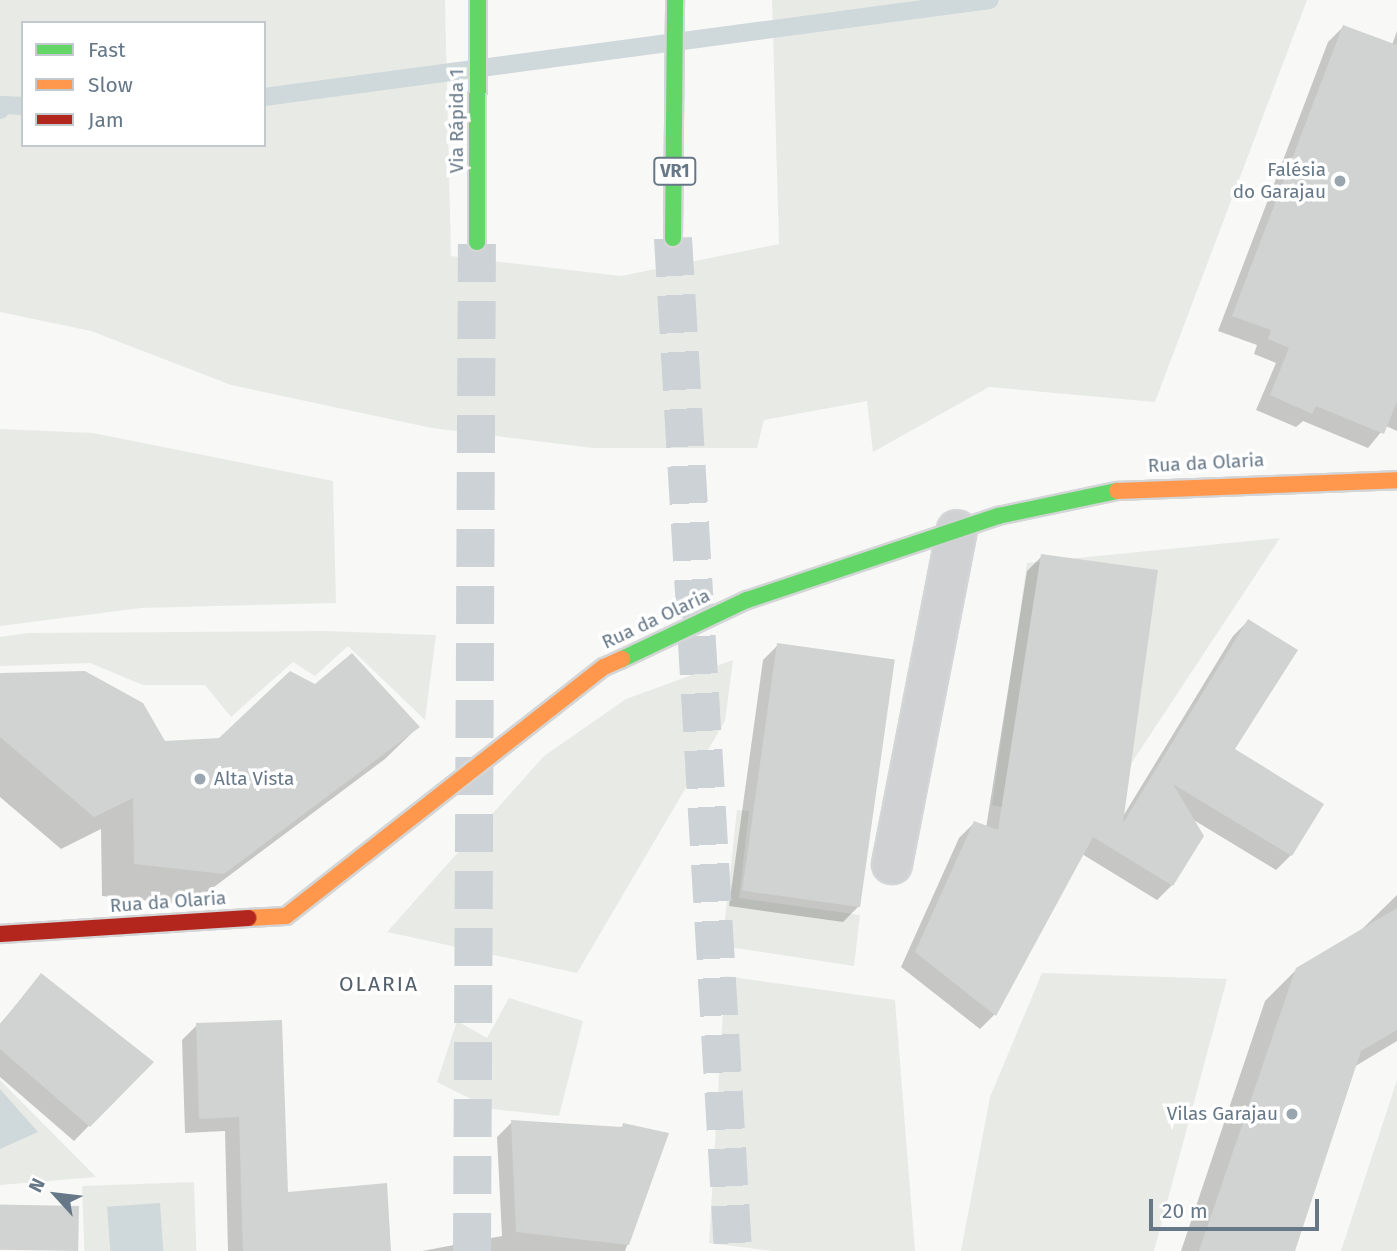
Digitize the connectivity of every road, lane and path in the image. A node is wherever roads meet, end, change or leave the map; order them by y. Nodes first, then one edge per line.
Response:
1 (478, 0) edge
2 (675, 0) edge
3 (673, 238) tunnel mouth
4 (477, 242) tunnel mouth
5 (1397, 480) edge
6 (957, 530) junction
7 (892, 864) dead end
8 (0, 934) edge

1 - 4 main road, Via Rápida 1
2 - 3 main road, VR1
5 - 6 main road, Rua da Olaria
6 - 7 street
6 - 8 main road, Rua da Olaria

